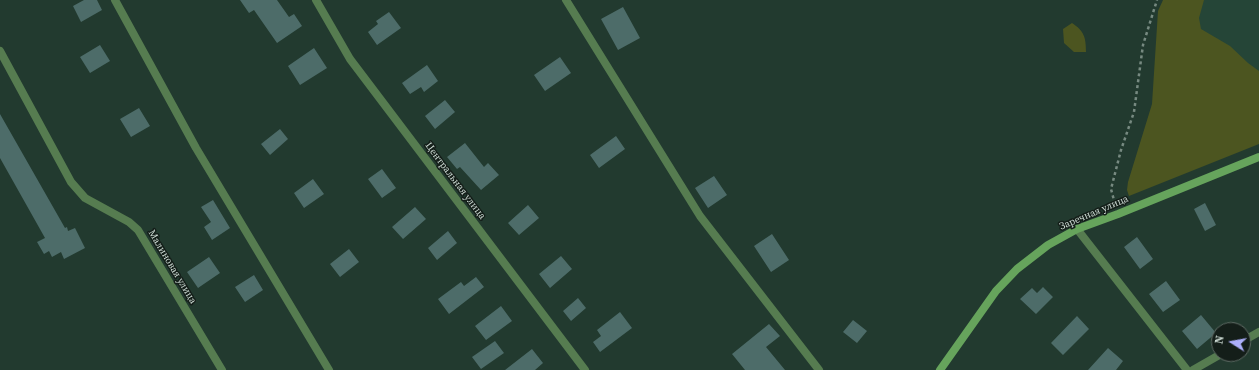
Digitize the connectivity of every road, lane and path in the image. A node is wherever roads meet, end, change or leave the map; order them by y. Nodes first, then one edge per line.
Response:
1 (115, 0) edge
2 (316, 0) edge
3 (566, 0) edge
4 (1157, 0) edge
5 (0, 51) edge
6 (1259, 157) edge
7 (1118, 214) junction
8 (1077, 229) junction
9 (1211, 360) edge
10 (222, 370) edge
11 (329, 370) edge
12 (585, 370) edge
13 (820, 370) edge
14 (940, 370) edge
15 (1187, 370) edge
16 (1193, 370) edge

1 - 11 street
2 - 12 street, Центральная улица
3 - 13 street
4 - 7 path
5 - 10 street, Малиновая улица
6 - 7 street, Заречная улица
7 - 8 street, Заречная улица
8 - 14 street, Заречная улица
8 - 15 street
9 - 16 street

